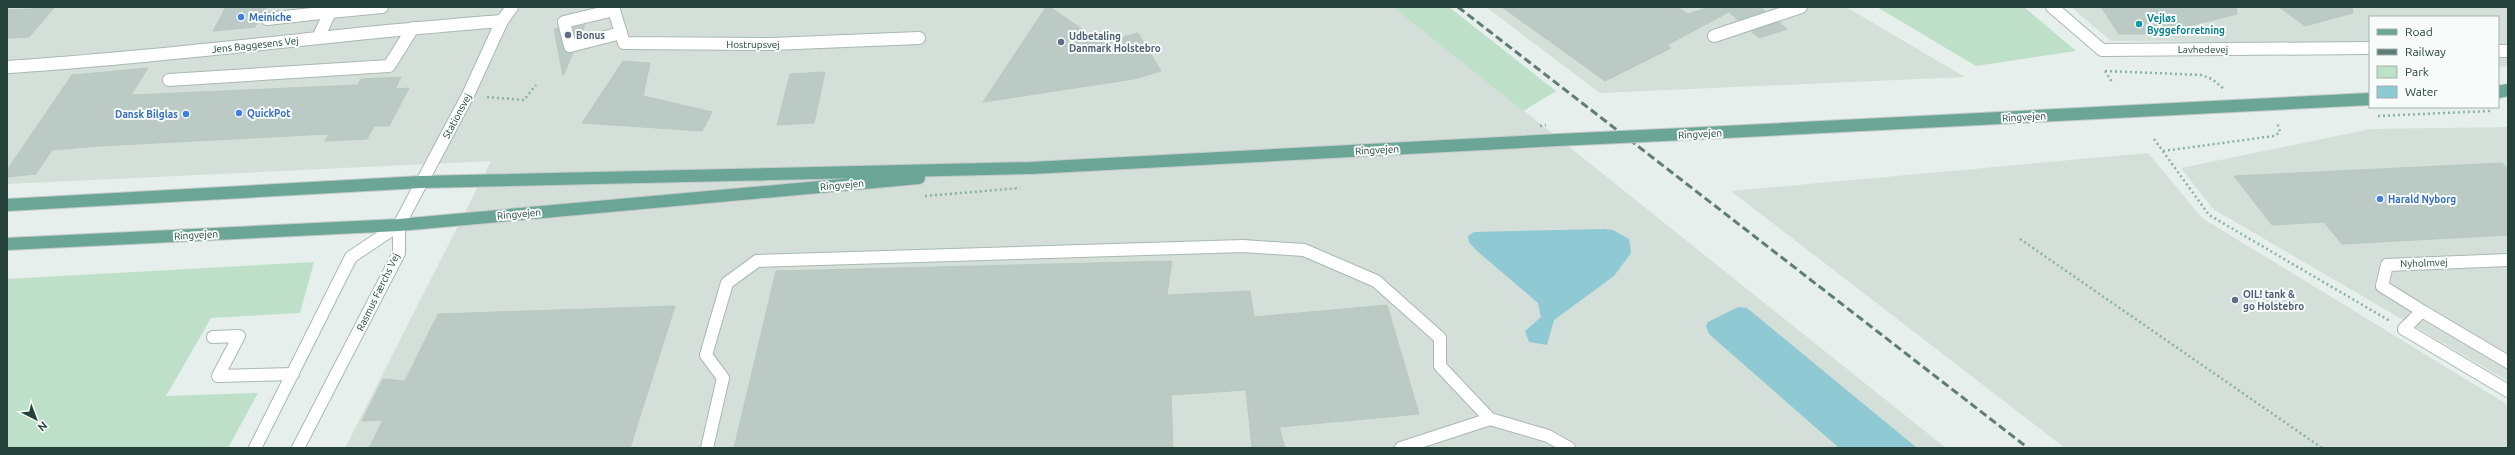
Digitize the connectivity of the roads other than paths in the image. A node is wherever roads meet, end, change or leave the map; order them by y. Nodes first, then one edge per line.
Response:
1 (382, 7) edge
2 (512, 7) edge
3 (1801, 7) edge
4 (2052, 7) edge
5 (614, 9) edge
6 (330, 12) junction
7 (267, 19) dead end
8 (502, 20) junction
9 (413, 28) junction
10 (621, 33) junction
11 (1714, 36) dead end
12 (318, 38) junction
13 (919, 38) dead end
14 (2369, 48) edge
15 (7, 66) edge
16 (170, 80) dead end
17 (2369, 99) edge
18 (1031, 168) junction
19 (421, 182) junction
20 (7, 205) edge
21 (399, 225) junction
22 (7, 244) edge
23 (2508, 260) edge
24 (2422, 311) junction
25 (212, 337) dead end
26 (2508, 362) edge
27 (293, 374) junction
28 (2508, 391) edge
29 (1490, 419) junction
30 (255, 448) edge
31 (298, 448) edge
32 (707, 448) edge
33 (1401, 448) edge
34 (1569, 448) edge

1 - 6 street
2 - 8 street, Stationsvej
3 - 11 street
4 - 14 street, Lavhedevej
5 - 10 street
5 - 10 street
6 - 7 street
6 - 12 street
8 - 9 street, Jens Baggesens Vej
8 - 19 street, Stationsvej
9 - 12 street, Jens Baggesens Vej
9 - 16 street
10 - 13 street, Hostrupsvej
12 - 15 street, Jens Baggesens Vej
17 - 18 main road, Ringvejen, bridge
18 - 19 main road, Ringvejen
18 - 21 main road, Ringvejen
19 - 20 main road, Ringvejen
19 - 21 street, Stationsvej
21 - 22 main road, Ringvejen
21 - 27 street
21 - 31 street, Rasmus Færchs Vej
23 - 24 street, Nyholmvej
24 - 26 street
24 - 28 street
25 - 27 street
27 - 30 street
29 - 32 street
29 - 33 street
29 - 34 street

